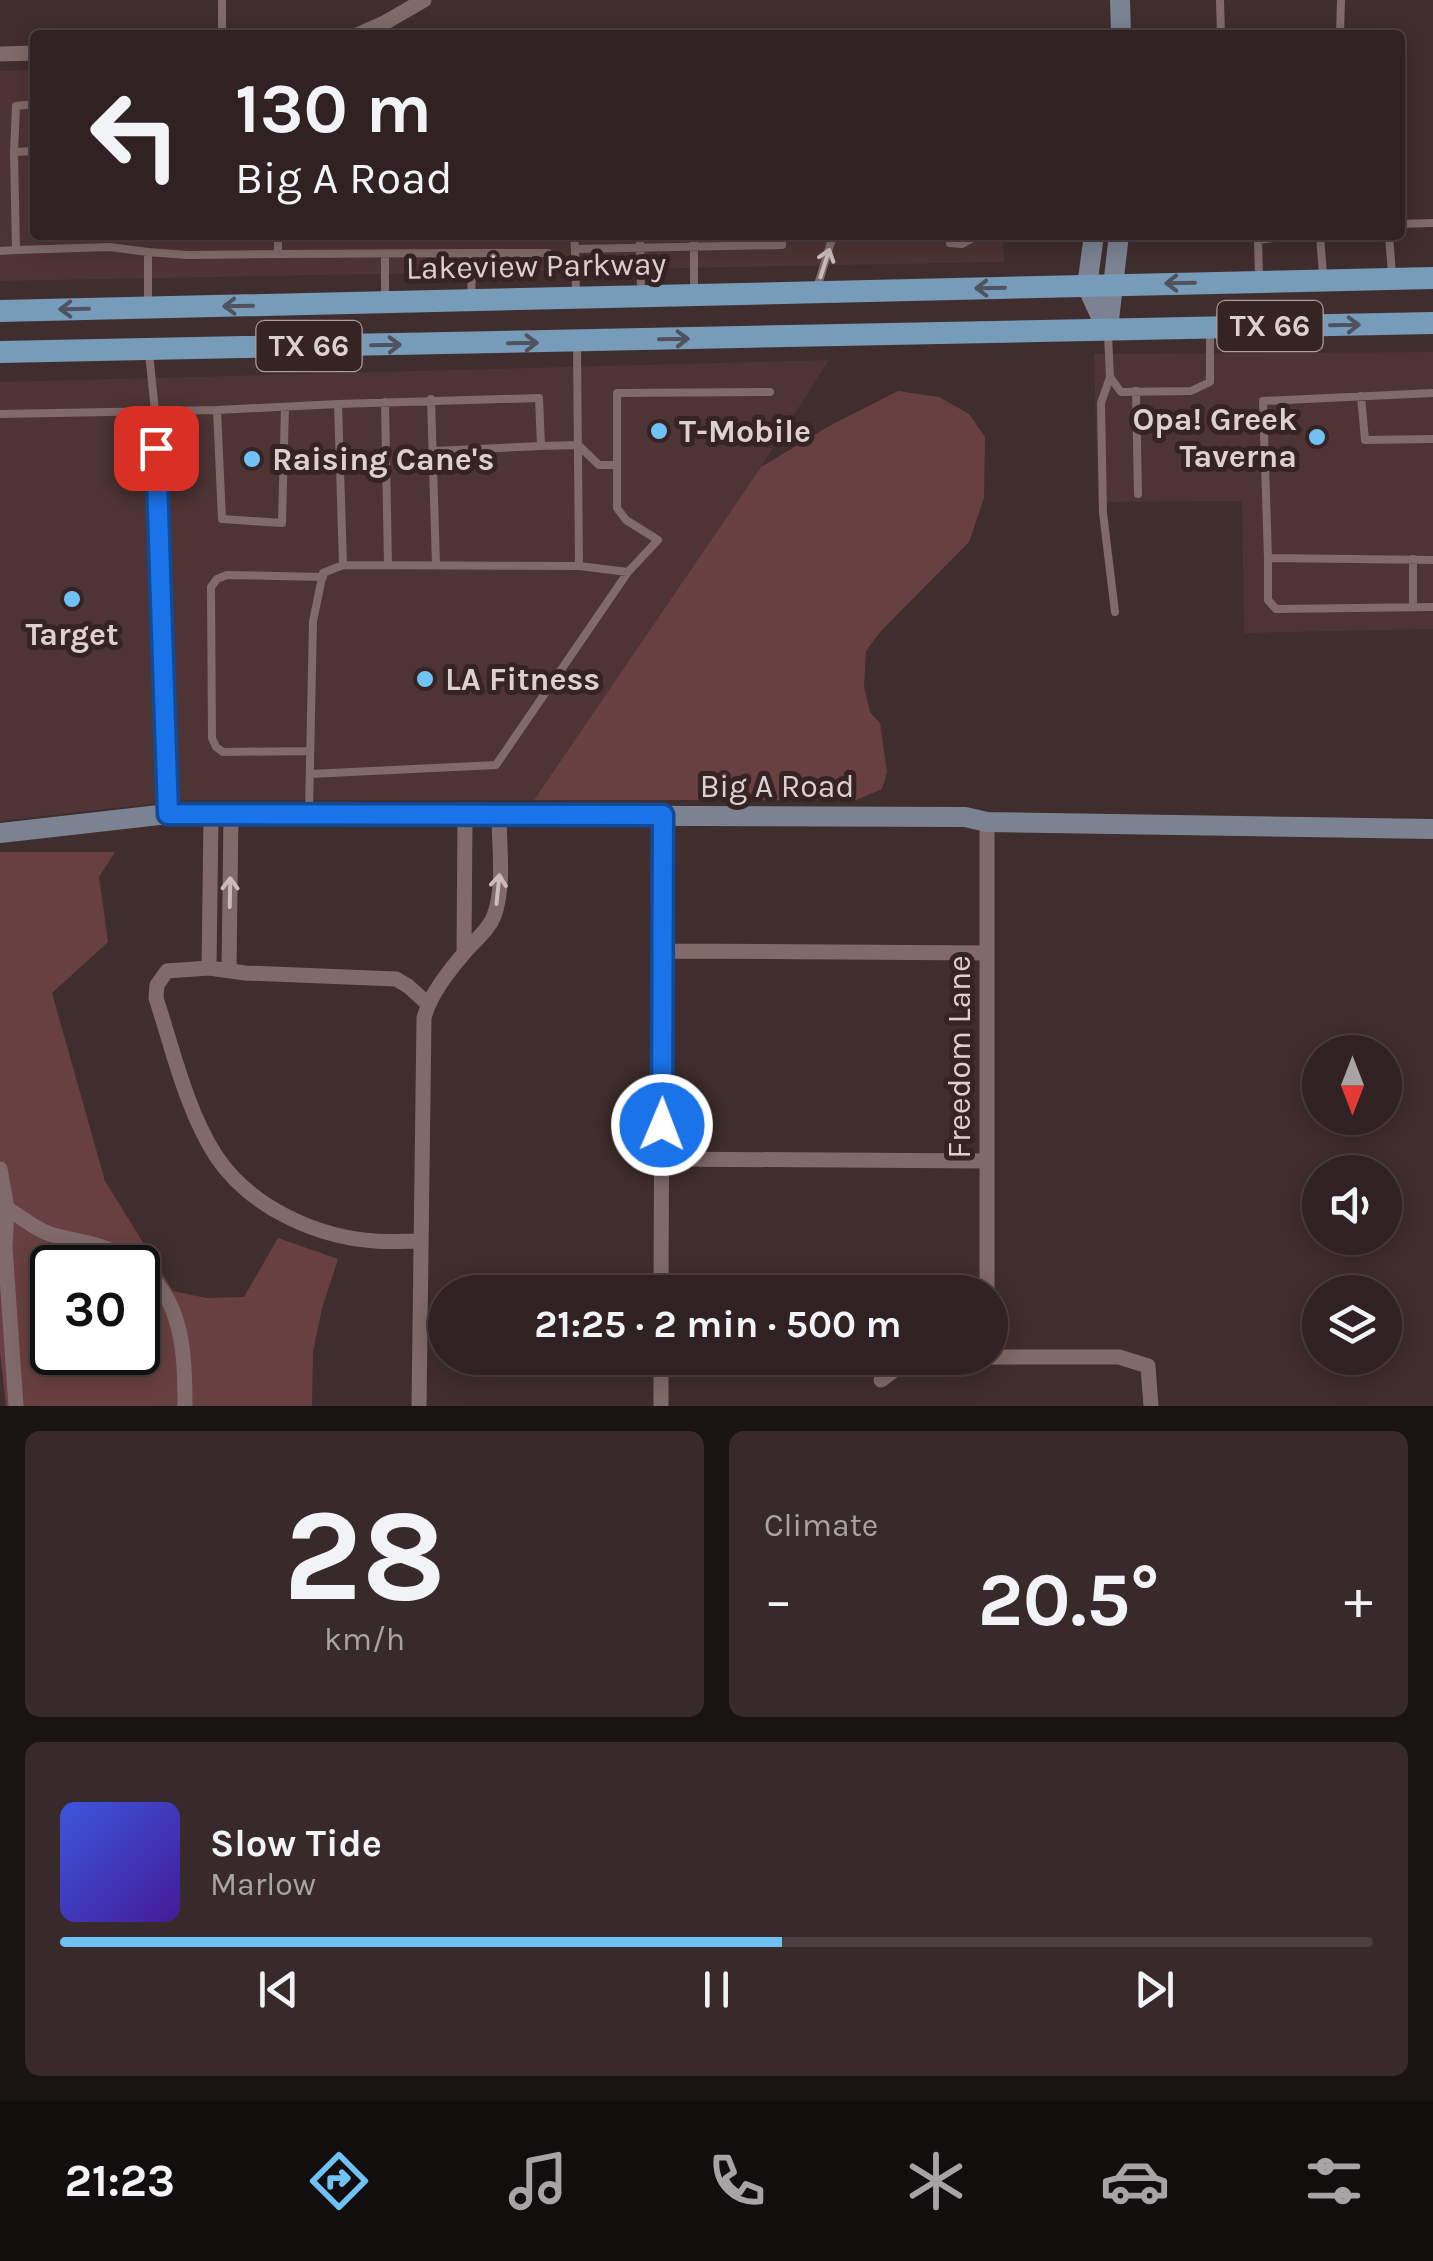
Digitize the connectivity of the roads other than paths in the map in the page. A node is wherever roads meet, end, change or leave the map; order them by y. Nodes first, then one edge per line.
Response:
1 (222, 0) edge
2 (424, 0) edge
3 (1120, 0) edge
4 (1220, 0) edge
5 (1341, 0) edge
6 (222, 30) edge
7 (368, 30) edge
8 (1121, 30) edge
9 (1221, 30) edge
10 (1340, 30) edge
11 (0, 54) edge
12 (30, 54) edge
13 (30, 105) edge
14 (30, 151) edge
15 (14, 152) junction
16 (1433, 223) edge
17 (1405, 224) edge
18 (124, 240) edge
19 (278, 240) edge
20 (574, 240) edge
21 (640, 240) edge
22 (694, 240) edge
23 (782, 240) edge
24 (832, 240) edge
25 (969, 240) edge
26 (1093, 240) edge
27 (1118, 240) edge
28 (1258, 240) edge
29 (1320, 240) edge
30 (1389, 240) edge
31 (950, 243) dead end
32 (640, 247) junction
33 (125, 248) junction
34 (574, 249) junction
35 (0, 250) edge
36 (16, 250) junction
37 (148, 252) junction
38 (473, 253) junction
39 (548, 253) dead end
40 (278, 254) junction
41 (385, 254) junction
42 (1392, 278) junction
43 (1433, 278) edge
44 (1324, 280) junction
45 (1259, 282) junction
46 (1113, 284) junction
47 (1087, 286) junction
48 (815, 292) junction
49 (694, 295) junction
50 (642, 296) junction
51 (576, 298) junction
52 (471, 300) junction
53 (385, 302) junction
54 (148, 308) junction
55 (0, 311) edge
56 (1433, 322) edge
57 (1210, 328) junction
58 (1108, 330) junction
59 (577, 342) junction
60 (149, 349) junction
61 (0, 352) edge
62 (1110, 377) junction
63 (1136, 391) junction
64 (770, 392) dead end
65 (1433, 393) edge
66 (1361, 396) junction
67 (431, 400) junction
68 (385, 402) junction
69 (338, 404) junction
70 (285, 407) junction
71 (216, 410) junction
72 (155, 411) junction
73 (0, 414) edge
74 (1433, 439) edge
75 (578, 444) junction
76 (541, 446) junction
77 (433, 451) junction
78 (618, 465) junction
79 (1138, 494) dead end
80 (1268, 558) junction
81 (1412, 560) junction
82 (1433, 560) edge
83 (343, 565) junction
84 (388, 565) junction
85 (436, 565) junction
86 (579, 566) junction
87 (628, 572) junction
88 (322, 577) junction
89 (1413, 607) junction
90 (1433, 607) edge
91 (1115, 612) dead end
92 (310, 751) junction
93 (310, 774) junction
94 (168, 814) junction
95 (221, 815) junction
96 (309, 815) junction
97 (464, 815) junction
98 (499, 815) junction
99 (663, 815) junction
100 (986, 822) junction
101 (1433, 829) edge
102 (0, 832) edge
103 (663, 951) junction
104 (464, 953) junction
105 (986, 953) junction
106 (208, 968) junction
107 (229, 970) junction
108 (428, 1004) junction
109 (661, 1160) junction
110 (986, 1161) junction
111 (0, 1169) edge
112 (6, 1208) junction
113 (421, 1241) junction
114 (661, 1275) edge
115 (986, 1275) edge
116 (1008, 1357) edge
117 (661, 1375) edge
118 (887, 1375) edge
119 (880, 1380) dead end
120 (16, 1406) edge
121 (185, 1406) edge
122 (419, 1406) edge
123 (661, 1406) edge
124 (1151, 1406) edge

1 - 6 lane
2 - 7 street
3 - 8 street
4 - 9 lane
5 - 10 lane
11 - 12 street
13 - 15 lane
14 - 15 lane
15 - 36 lane
16 - 17 lane
18 - 33 lane
19 - 40 lane
20 - 34 lane
21 - 32 lane
22 - 23 lane
22 - 32 lane
22 - 49 lane
48 -> 24 lane
25 - 31 lane
26 - 47 street
27 - 46 street
28 - 45 lane
29 - 44 lane
30 - 42 lane
32 - 34 lane
32 - 50 lane
33 - 36 lane
33 - 37 lane
34 - 51 lane
35 - 36 lane
37 - 40 lane
37 - 54 lane
38 - 39 lane
38 - 41 lane
38 - 52 lane
40 - 41 lane
41 - 53 lane
42 - 43 main road, Lakeview Parkway / TX 66
42 - 44 main road, Lakeview Parkway / TX 66
44 - 45 main road, Lakeview Parkway / TX 66
45 -> 46 main road, Lakeview Parkway / TX 66
46 - 47 main road, Lakeview Parkway / TX 66
46 - 58 street
47 -> 48 main road, Lakeview Parkway / TX 66
47 - 58 street
48 - 49 main road, Lakeview Parkway / TX 66
49 - 50 main road, Lakeview Parkway / TX 66
50 - 51 main road, Lakeview Parkway / TX 66
51 - 52 main road, Lakeview Parkway / TX 66
51 - 59 main road
52 - 53 main road, Lakeview Parkway / TX 66
53 -> 54 main road, Lakeview Parkway / TX 66
54 -> 55 main road, Lakeview Parkway / TX 66
54 - 60 main road
57 -> 56 main road, TX 66
57 - 58 main road, TX 66
57 - 63 lane
59 -> 58 main road, TX 66
58 - 62 lane
60 -> 59 main road, TX 66
59 - 75 lane
60 - 61 main road, TX 66
60 - 72 lane
62 - 63 lane
62 - 91 lane
63 - 79 lane
64 - 78 lane
65 - 66 lane
66 - 74 lane
66 - 80 lane
67 - 68 lane
67 - 76 lane
67 - 77 lane
68 - 69 lane
68 - 84 lane
69 - 70 lane
69 - 83 lane
70 - 71 lane
70 - 71 lane
71 - 72 lane
72 - 73 lane
72 - 94 lane
75 - 76 lane
75 - 78 lane
75 - 86 lane
76 - 77 lane
77 - 85 lane
78 - 87 lane
80 - 81 lane
80 - 89 lane
81 - 82 lane
81 - 89 lane
83 - 84 lane
83 - 88 lane
84 - 85 lane
85 - 86 lane
86 - 87 lane
87 - 93 lane
88 - 92 lane
88 - 92 lane
89 - 90 lane
92 - 93 lane
93 - 96 lane
94 - 95 street, Big A Road
94 - 102 street, Big A Road
95 - 96 street, Big A Road
95 - 106 street
107 -> 95 street
96 - 97 street, Big A Road
97 - 98 street, Big A Road
97 - 104 street
98 - 99 street, Big A Road
104 -> 98 street
99 - 100 street, Big A Road
99 - 103 street
100 - 101 street, Big A Road
100 - 105 street, Freedom Lane
103 - 105 street
103 - 109 street
104 - 108 street
105 - 110 street, Freedom Lane
106 - 107 street
106 - 113 street
107 - 108 street
108 - 113 street
109 - 110 street
109 - 114 street
110 - 115 street, Freedom Lane
111 - 112 street
112 - 120 street
112 - 121 street
113 - 122 street
116 - 124 street
117 - 123 street
118 - 119 street

